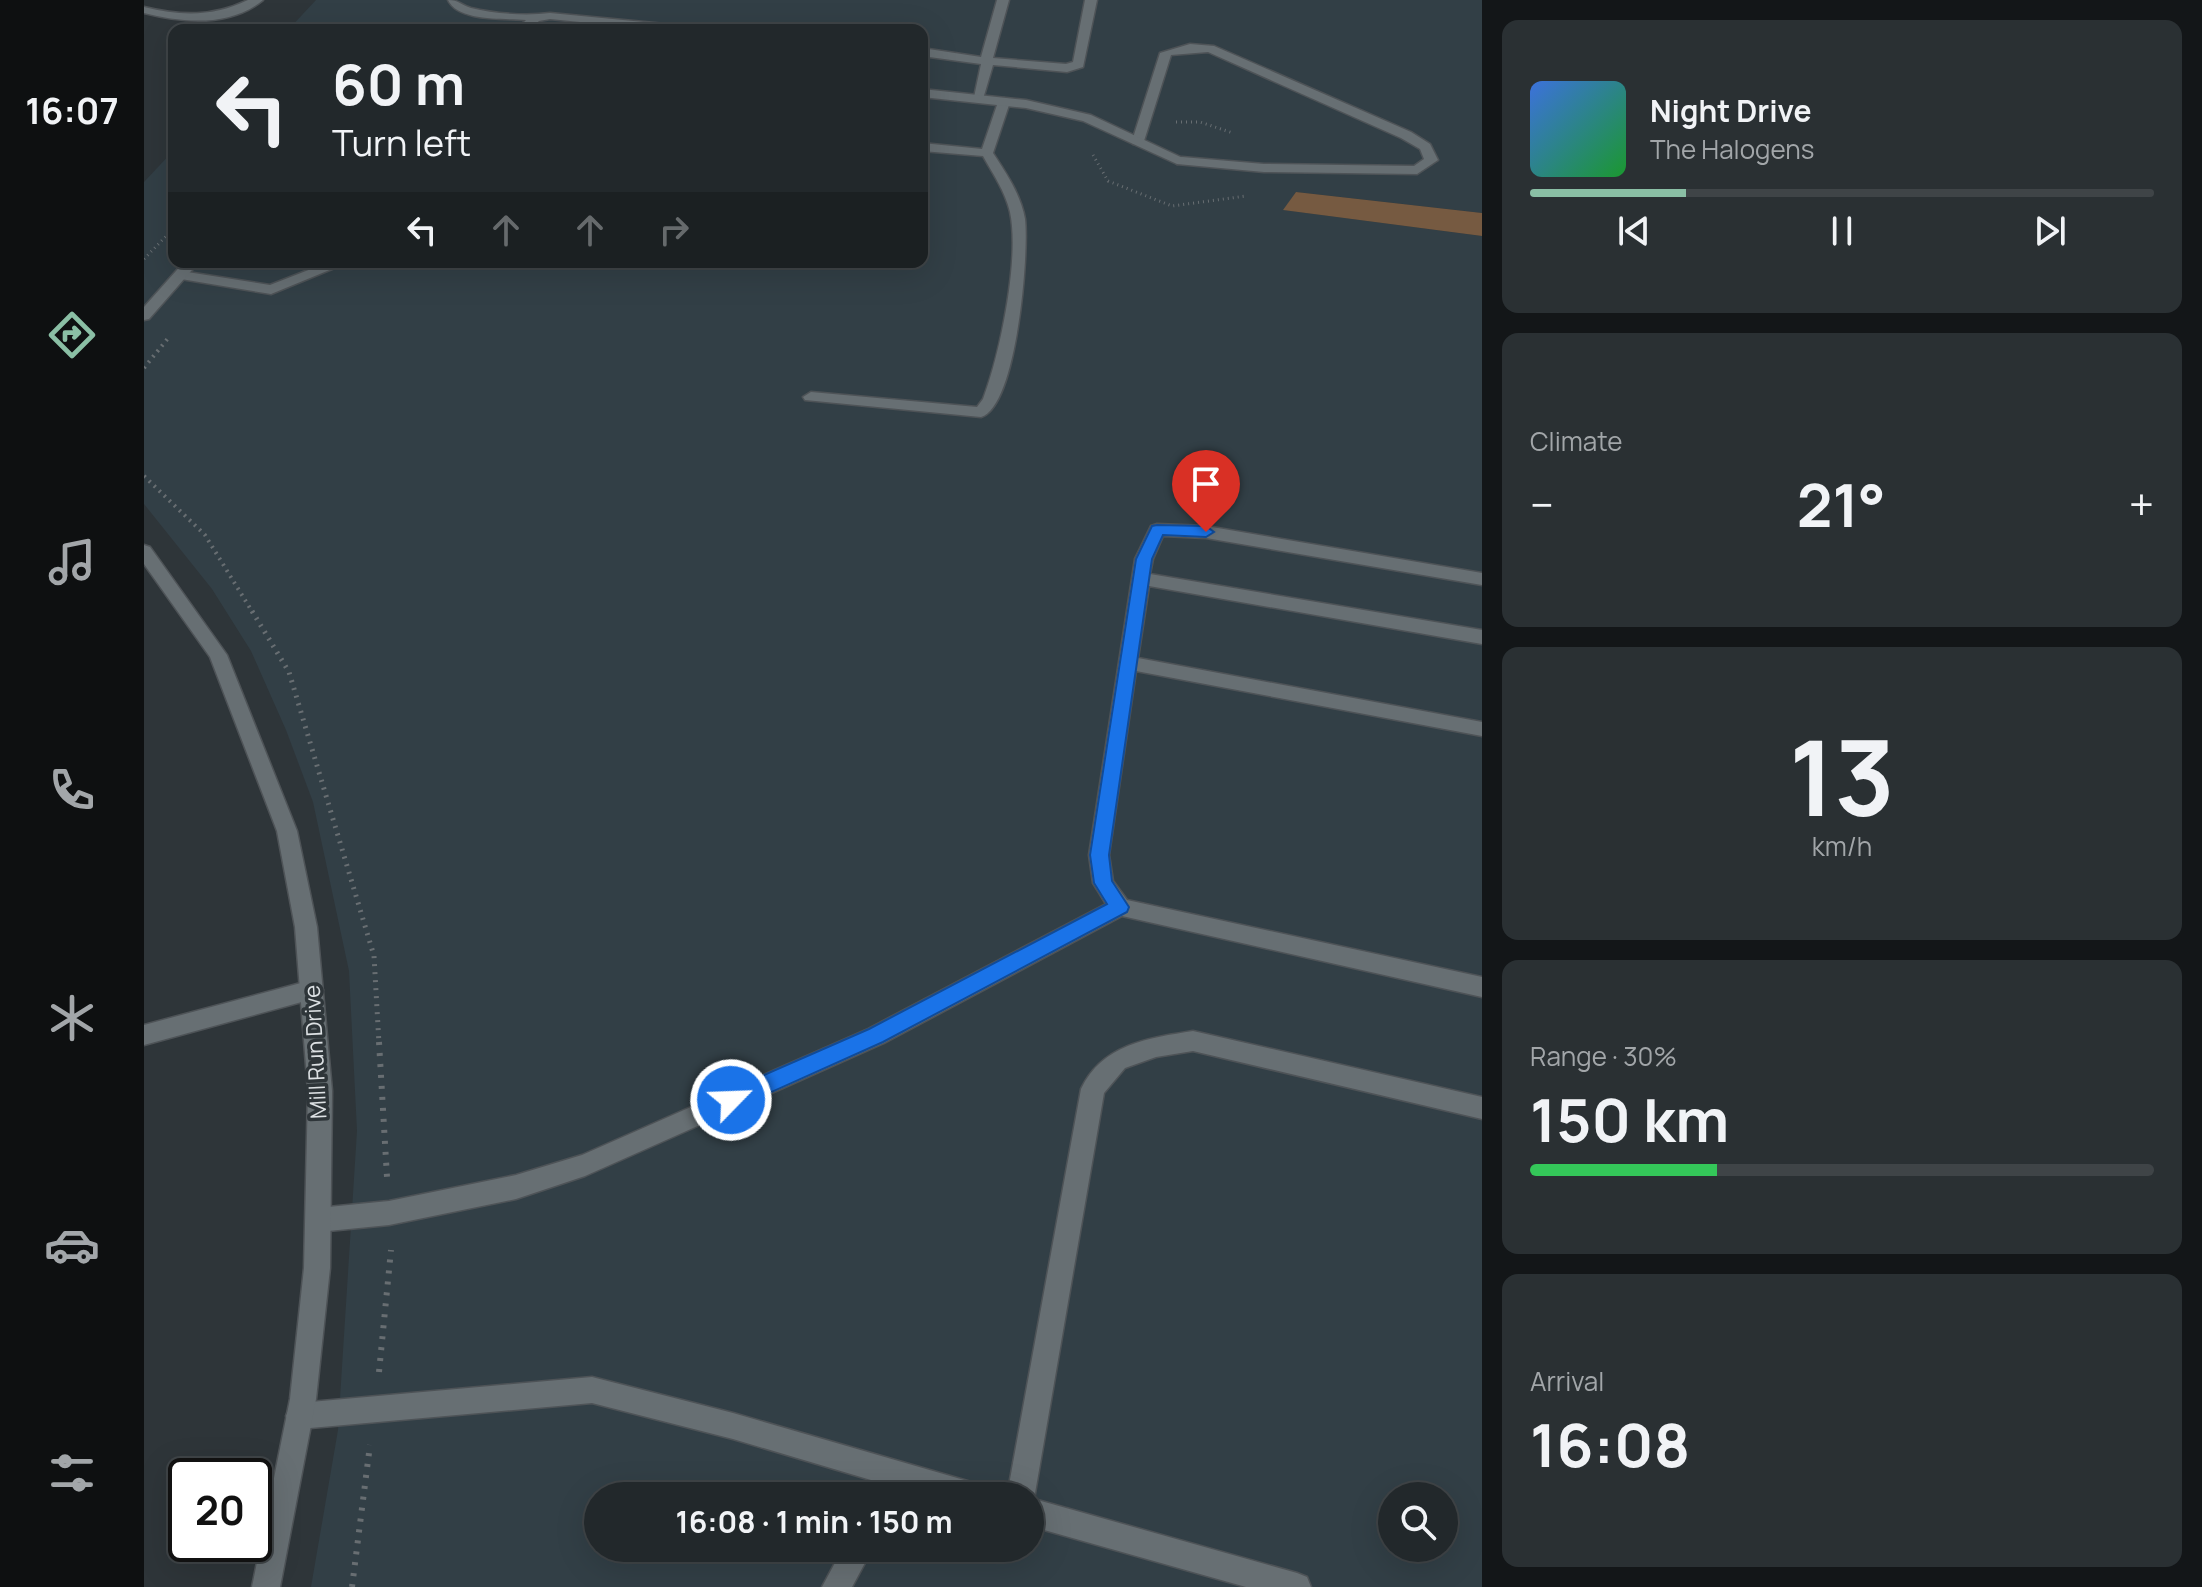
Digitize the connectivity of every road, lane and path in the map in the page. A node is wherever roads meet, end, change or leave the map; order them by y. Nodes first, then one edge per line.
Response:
1 (257, 0) edge
2 (454, 0) edge
3 (537, 0) edge
4 (1003, 0) edge
5 (1091, 0) edge
6 (144, 10) edge
7 (530, 17) junction
8 (526, 24) edge
9 (633, 24) edge
10 (928, 53) edge
11 (986, 61) junction
12 (928, 94) edge
13 (977, 99) junction
14 (1004, 102) junction
15 (1138, 141) junction
16 (928, 148) edge
17 (987, 153) junction
18 (168, 234) edge
19 (144, 259) edge
20 (187, 268) edge
21 (327, 268) edge
22 (181, 275) junction
23 (144, 316) edge
24 (811, 397) dead end
25 (144, 551) edge
26 (1141, 579) junction
27 (1482, 579) edge
28 (1482, 637) edge
29 (1129, 663) junction
30 (1482, 729) edge
31 (1120, 907) junction
32 (1482, 987) edge
33 (312, 990) junction
34 (144, 1035) edge
35 (1482, 1108) edge
36 (318, 1220) junction
37 (299, 1416) junction
38 (884, 1482) edge
39 (1023, 1482) edge
40 (1044, 1516) edge
41 (851, 1562) edge
42 (266, 1587) edge
43 (836, 1587) edge
44 (1297, 1587) edge

1 - 6 street
2 - 7 street
3 - 7 street
4 - 11 street
5 - 11 street
7 - 8 street
7 - 9 street
10 - 11 street
11 - 13 street
12 - 13 street
13 - 14 street
14 - 15 street
14 - 17 street
15 - 15 street
16 - 17 street
17 - 24 street
18 - 19 path
20 - 22 street
21 - 22 street
22 - 23 street
25 - 33 street, Mill Run Drive
26 - 27 street
26 - 28 street
26 - 29 street
29 - 30 street
29 - 31 street
31 - 32 street
31 - 36 street
33 - 34 street
33 - 36 street, Mill Run Drive
35 - 39 street
36 - 37 street, Mill Run Drive
37 - 38 street
37 - 42 street, Mill Run Drive
40 - 44 street
41 - 43 street

